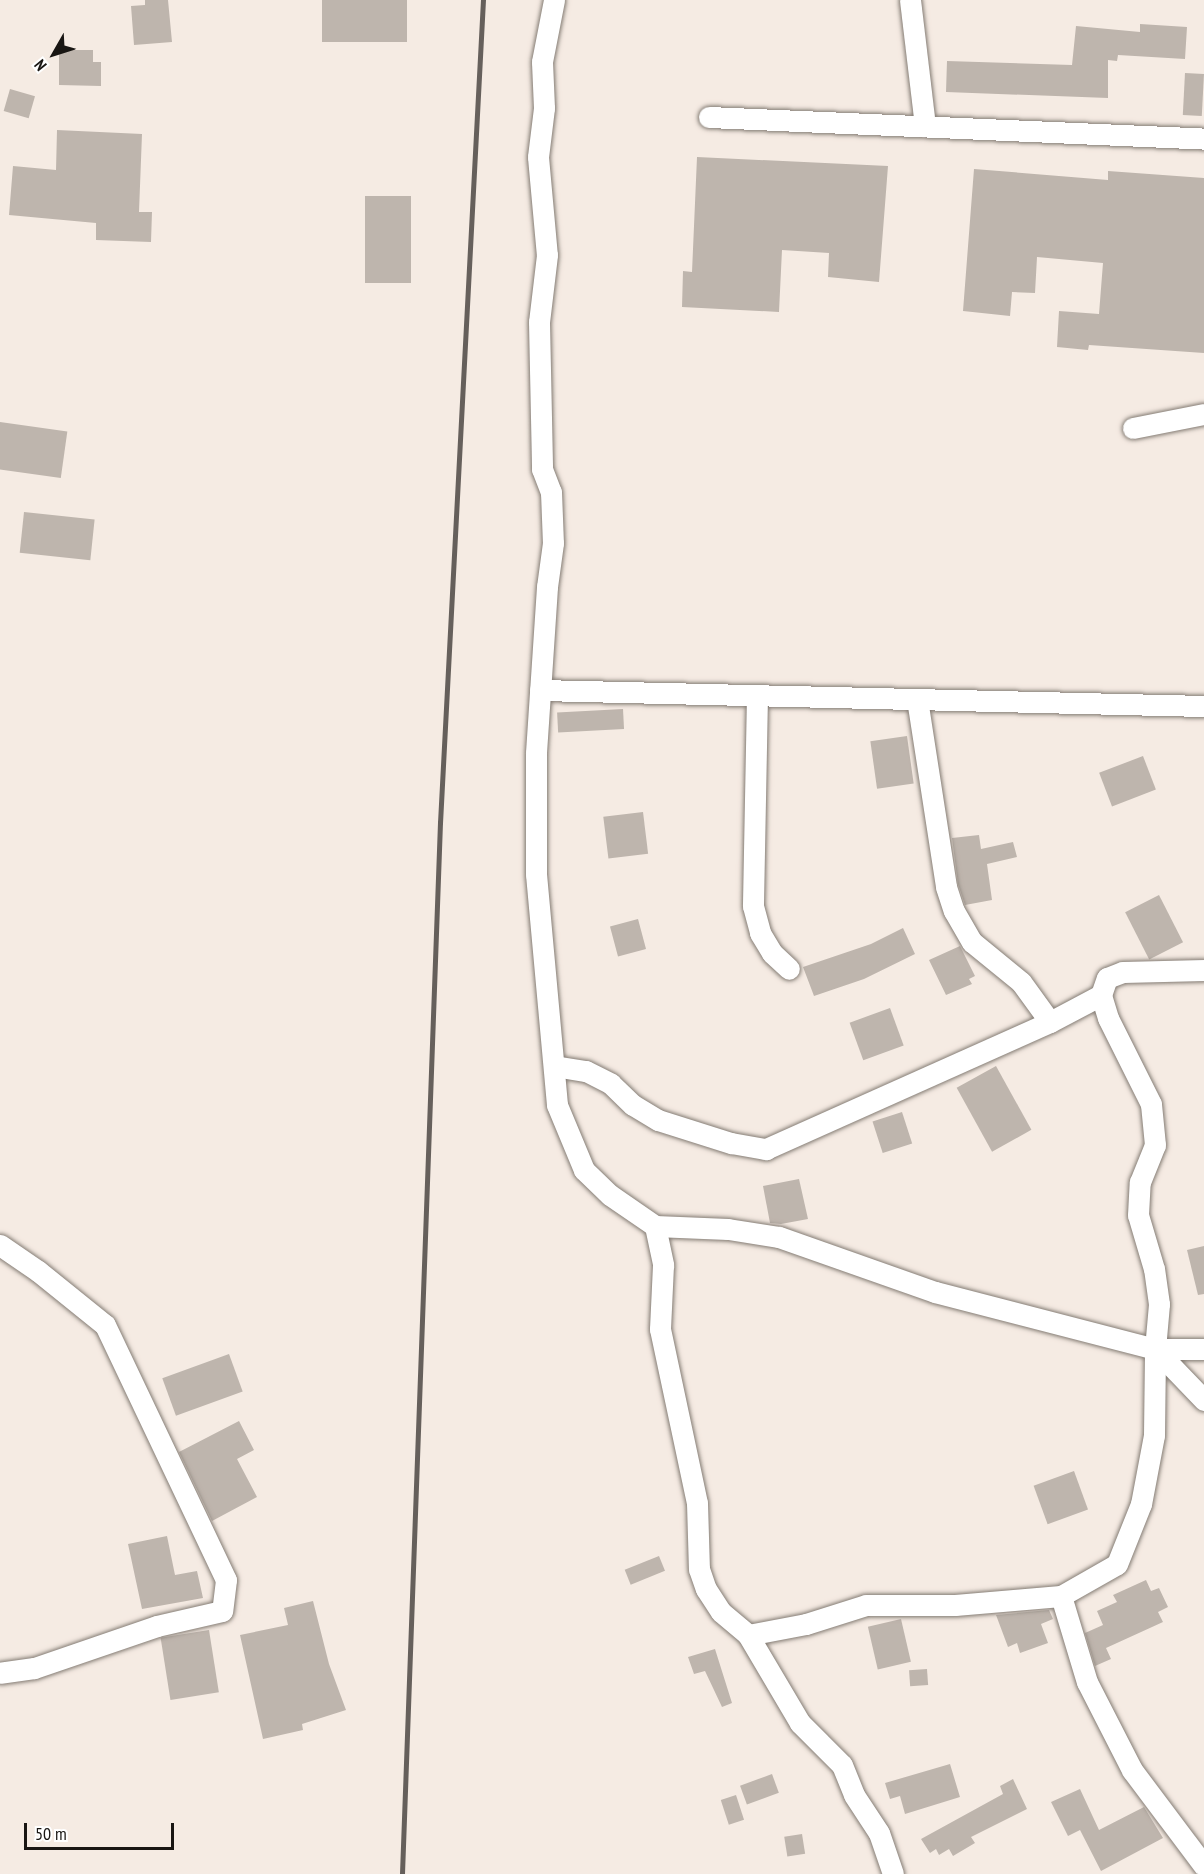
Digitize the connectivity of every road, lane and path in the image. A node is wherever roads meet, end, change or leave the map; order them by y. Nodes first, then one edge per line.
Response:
1 (554, 0) edge
2 (910, 0) edge
3 (709, 117) dead end
4 (925, 126) junction
5 (1204, 139) edge
6 (1204, 414) edge
7 (1133, 428) dead end
8 (540, 690) junction
9 (757, 695) junction
10 (917, 699) junction
11 (1204, 706) edge
12 (789, 969) dead end
13 (1204, 970) edge
14 (1101, 995) junction
15 (1050, 1022) junction
16 (554, 1066) junction
17 (655, 1226) junction
18 (0, 1245) edge
19 (1204, 1349) edge
20 (1155, 1350) junction
21 (1204, 1400) edge
22 (1061, 1596) junction
23 (748, 1635) junction
24 (0, 1673) edge
25 (1204, 1866) edge
26 (893, 1874) edge

1 - 8 street
2 - 4 street
3 - 4 street
4 - 5 street
6 - 7 street
8 - 9 street
8 - 16 street
9 - 10 street
9 - 12 street
10 - 11 street
10 - 15 street
13 - 14 street
14 - 15 street
14 - 20 street
15 - 16 street
16 - 17 street
17 - 20 street
17 - 23 street
18 - 24 street
19 - 20 street
20 - 21 street
20 - 22 street
22 - 23 street
22 - 25 street
23 - 26 street

